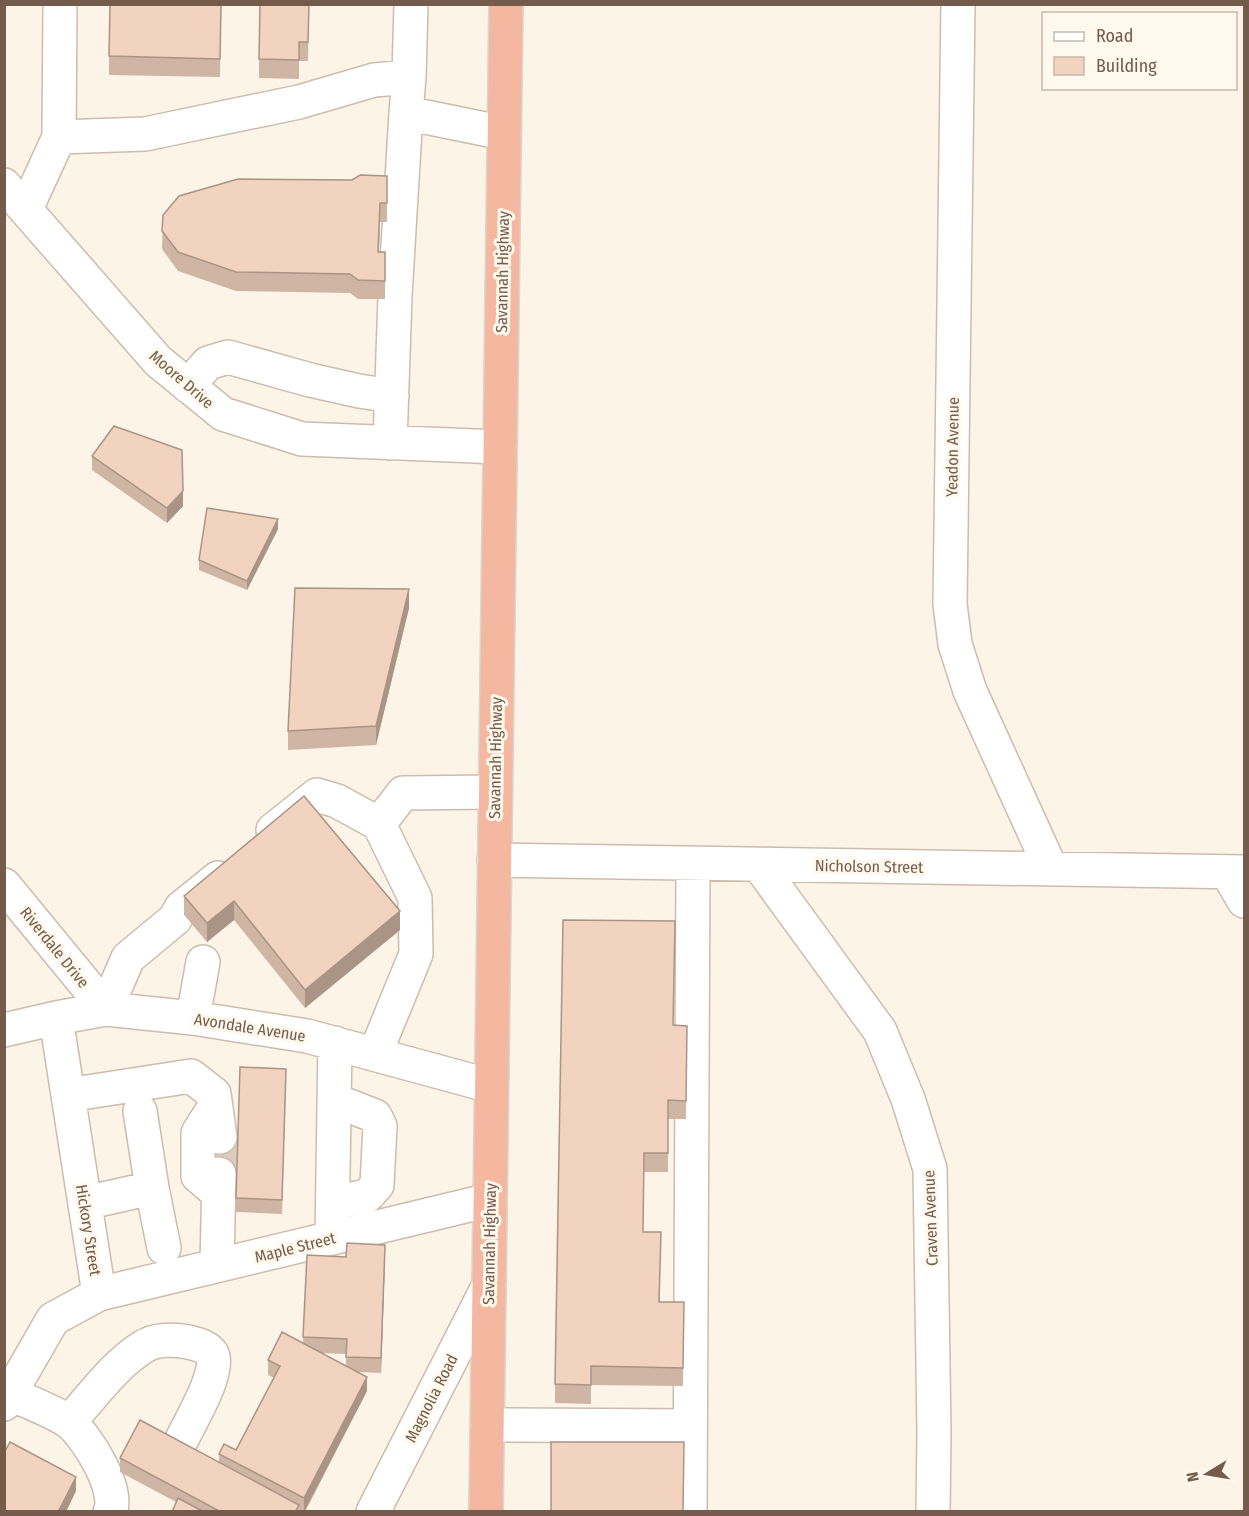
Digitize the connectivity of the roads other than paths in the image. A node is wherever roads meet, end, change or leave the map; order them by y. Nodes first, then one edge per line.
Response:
1 (60, 4) edge
2 (411, 4) edge
3 (506, 4) edge
4 (958, 4) edge
5 (409, 77) junction
6 (406, 113) junction
7 (504, 133) junction
8 (59, 137) junction
9 (4, 185) edge
10 (26, 209) junction
11 (188, 386) junction
12 (392, 396) junction
13 (390, 442) junction
14 (500, 447) junction
15 (495, 792) junction
16 (379, 824) junction
17 (494, 860) junction
18 (693, 864) junction
19 (759, 865) junction
20 (1051, 869) junction
21 (1236, 872) edge
22 (4, 885) edge
23 (1245, 901) edge
24 (203, 962) dead end
25 (106, 1009) junction
26 (56, 1018) junction
27 (193, 1018) junction
28 (4, 1030) edge
29 (335, 1043) junction
30 (375, 1054) junction
31 (491, 1086) junction
32 (68, 1095) junction
33 (334, 1100) junction
34 (216, 1104) junction
35 (140, 1110) dead end
36 (226, 1136) tunnel mouth
37 (153, 1188) junction
38 (490, 1200) junction
39 (85, 1203) junction
40 (333, 1203) junction
41 (332, 1238) junction
42 (164, 1248) dead end
43 (217, 1265) junction
44 (489, 1285) junction
45 (99, 1294) junction
46 (8, 1399) edge
47 (69, 1422) junction
48 (487, 1425) junction
49 (690, 1426) junction
50 (182, 1439) dead end
51 (111, 1501) edge
52 (373, 1512) edge
53 (486, 1512) edge
54 (690, 1512) edge
55 (933, 1512) edge

1 - 8 street
2 - 5 street
3 - 7 highway, Savannah Highway
4 - 20 street, Yeadon Avenue
5 - 6 street
5 - 8 street
6 - 7 street
6 - 12 street
7 - 14 highway, Savannah Highway
8 - 10 street
9 - 10 street, Moore Drive
10 - 11 street, Moore Drive
11 - 12 street
11 - 13 street, Moore Drive
12 - 13 street
13 - 14 street, Moore Drive
14 - 15 highway, Savannah Highway
15 - 16 street
15 - 17 highway, Savannah Highway
16 - 25 street
16 - 30 street
17 - 18 street, Nicholson Street
17 - 31 highway, Savannah Highway
18 - 19 street, Nicholson Street
18 - 49 street
19 - 20 street, Nicholson Street
19 - 55 street, Craven Avenue
20 - 21 street, Nicholson Street
21 - 23 street
22 - 25 street, Riverdale Drive
24 - 27 street
25 - 26 street, Avondale Avenue
25 - 27 street, Avondale Avenue
26 - 28 street, Avondale Avenue
26 - 32 street, Hickory Street
27 - 29 street, Avondale Avenue
29 - 30 street, Avondale Avenue
29 - 33 street
30 - 31 street, Avondale Avenue
31 - 38 highway, Savannah Highway
32 - 34 street
32 - 39 street, Hickory Street
33 - 40 street
33 - 40 street
34 - 36 street
34 - 43 street
35 - 37 street
37 - 39 street
37 - 42 street
38 - 41 street, Maple Street
38 - 44 highway, Savannah Highway
39 - 45 street, Hickory Street
40 - 41 street
41 - 43 street, Maple Street
43 - 45 street, Maple Street
44 - 48 highway, Savannah Highway
44 - 52 street, Magnolia Road
45 - 46 street, Hickory Street
46 - 47 street
47 - 50 street
47 - 51 street
48 - 49 street
48 - 53 highway, Savannah Highway
49 - 54 street

